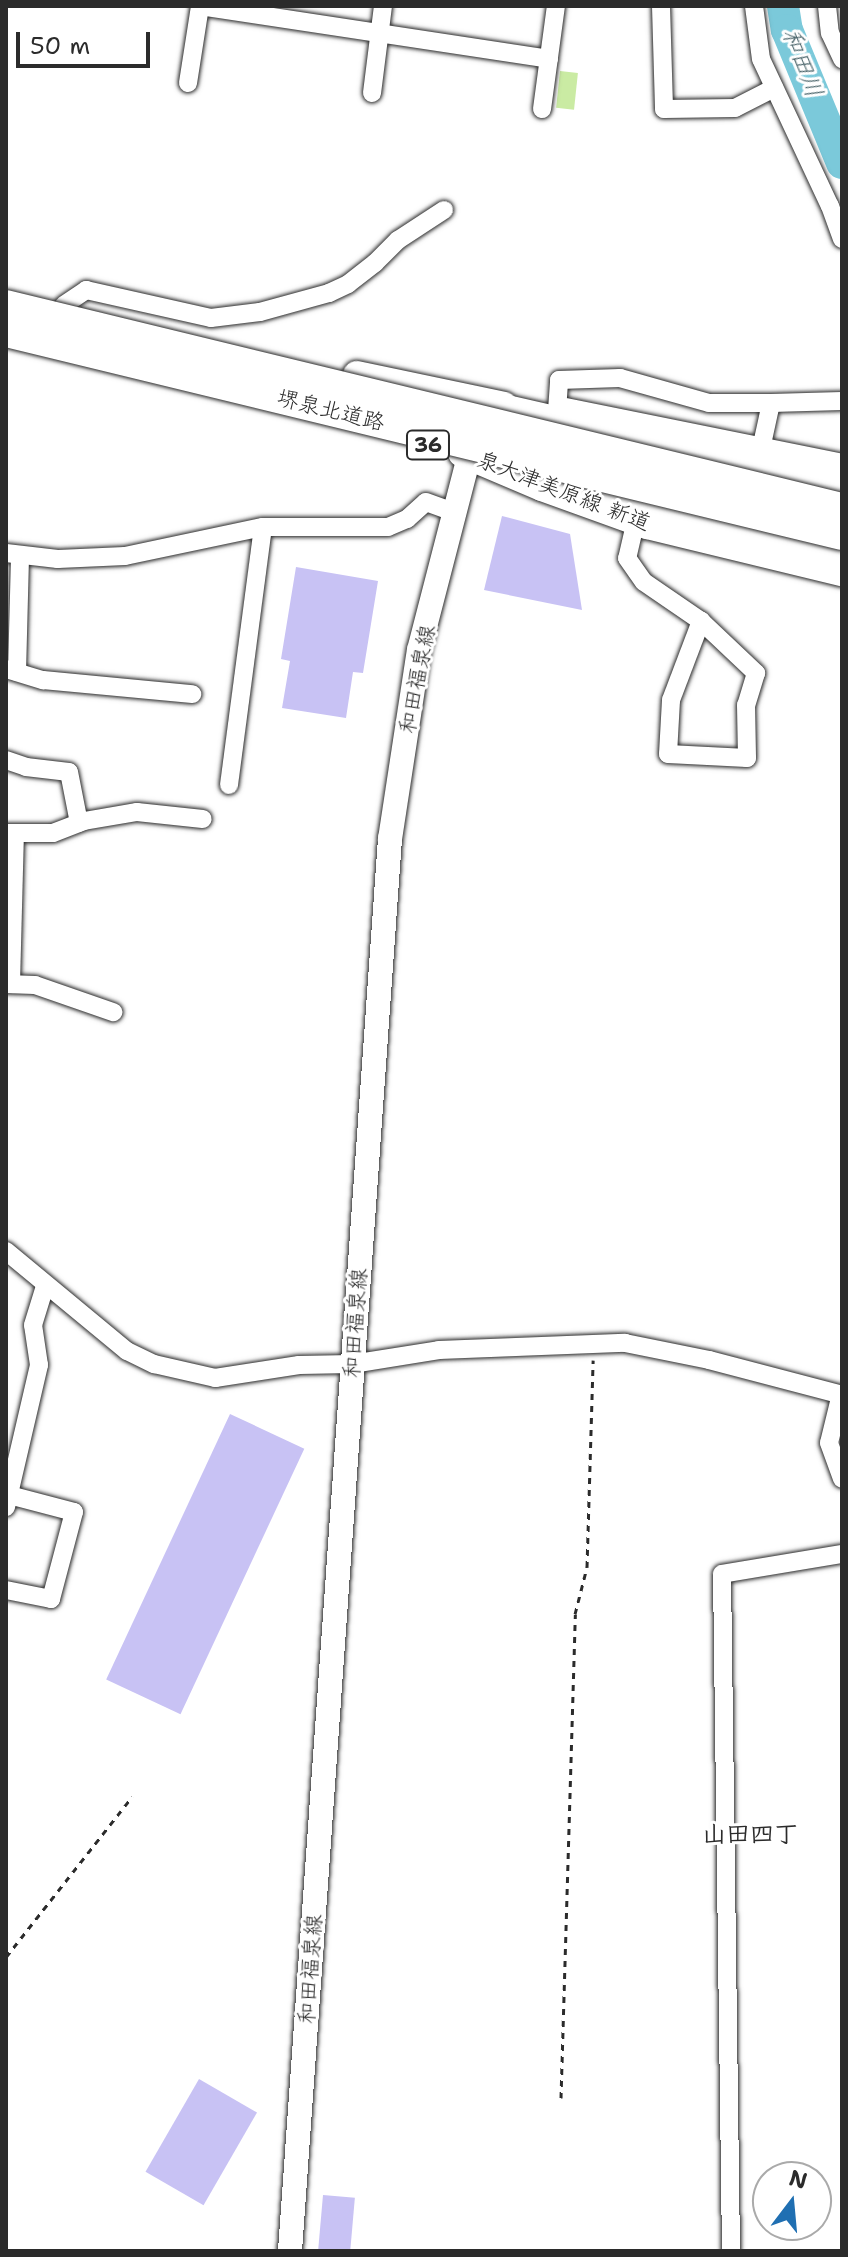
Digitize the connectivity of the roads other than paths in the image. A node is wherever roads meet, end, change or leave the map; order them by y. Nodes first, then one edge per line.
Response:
1 (200, 6) edge
2 (383, 6) edge
3 (556, 6) edge
4 (661, 6) edge
5 (754, 6) edge
6 (827, 6) edge
7 (379, 34) junction
8 (549, 59) junction
9 (842, 59) edge
10 (188, 83) dead end
11 (774, 88) junction
12 (372, 93) dead end
13 (542, 109) dead end
14 (444, 210) dead end
15 (842, 239) edge
16 (6, 291) edge
17 (6, 305) edge
18 (64, 305) junction
19 (6, 332) edge
20 (6, 346) edge
21 (842, 401) edge
22 (771, 403) junction
23 (481, 404) junction
24 (557, 411) junction
25 (761, 449) junction
26 (471, 456) junction
27 (842, 468) edge
28 (842, 487) edge
29 (842, 508) edge
30 (457, 513) junction
31 (642, 514) junction
32 (263, 527) junction
33 (842, 535) edge
34 (13, 554) edge
35 (842, 554) edge
36 (842, 572) edge
37 (701, 621) junction
38 (12, 671) edge
39 (192, 694) dead end
40 (6, 760) edge
41 (229, 785) dead end
42 (203, 819) dead end
43 (79, 823) junction
44 (11, 834) edge
45 (9, 984) edge
46 (113, 1012) dead end
47 (6, 1251) edge
48 (45, 1286) junction
49 (352, 1364) junction
50 (842, 1395) edge
51 (842, 1479) edge
52 (7, 1501) edge
53 (842, 1554) edge
54 (6, 1590) edge
55 (290, 2251) edge
56 (731, 2251) edge

1 - 7 street
1 - 10 street
2 - 7 street
3 - 8 street
4 - 11 street
5 - 11 street
6 - 9 street
7 - 8 street
7 - 12 street
8 - 13 street
11 - 15 street
14 - 18 street
16 - 18 main road, 36
17 - 29 highway, 堺泉北道路, bridge
18 - 23 main road, 36
19 - 33 highway, 堺泉北道路, bridge
20 - 26 main road, 泉大津美原線 新道 / 36
21 - 22 street
22 - 24 street
22 - 25 street
23 - 24 main road, 36
23 - 26 main road, 和田福泉線
23 - 28 highway
24 - 25 main road, 36
25 - 27 main road, 36
26 - 30 main road, 和田福泉線
26 - 31 highway
30 - 32 street
30 - 49 main road, 和田福泉線
31 - 35 highway
31 - 36 main road, 泉大津美原線 新道
31 - 37 street
32 - 34 street
32 - 41 street
34 - 38 street
37 - 37 street
38 - 39 street
40 - 43 street
42 - 43 street
43 - 44 street
44 - 45 street
45 - 46 street
47 - 48 street
48 - 49 street
48 - 52 street
49 - 50 street
49 - 55 main road, 和田福泉線
50 - 51 street
52 - 54 street
53 - 56 street

